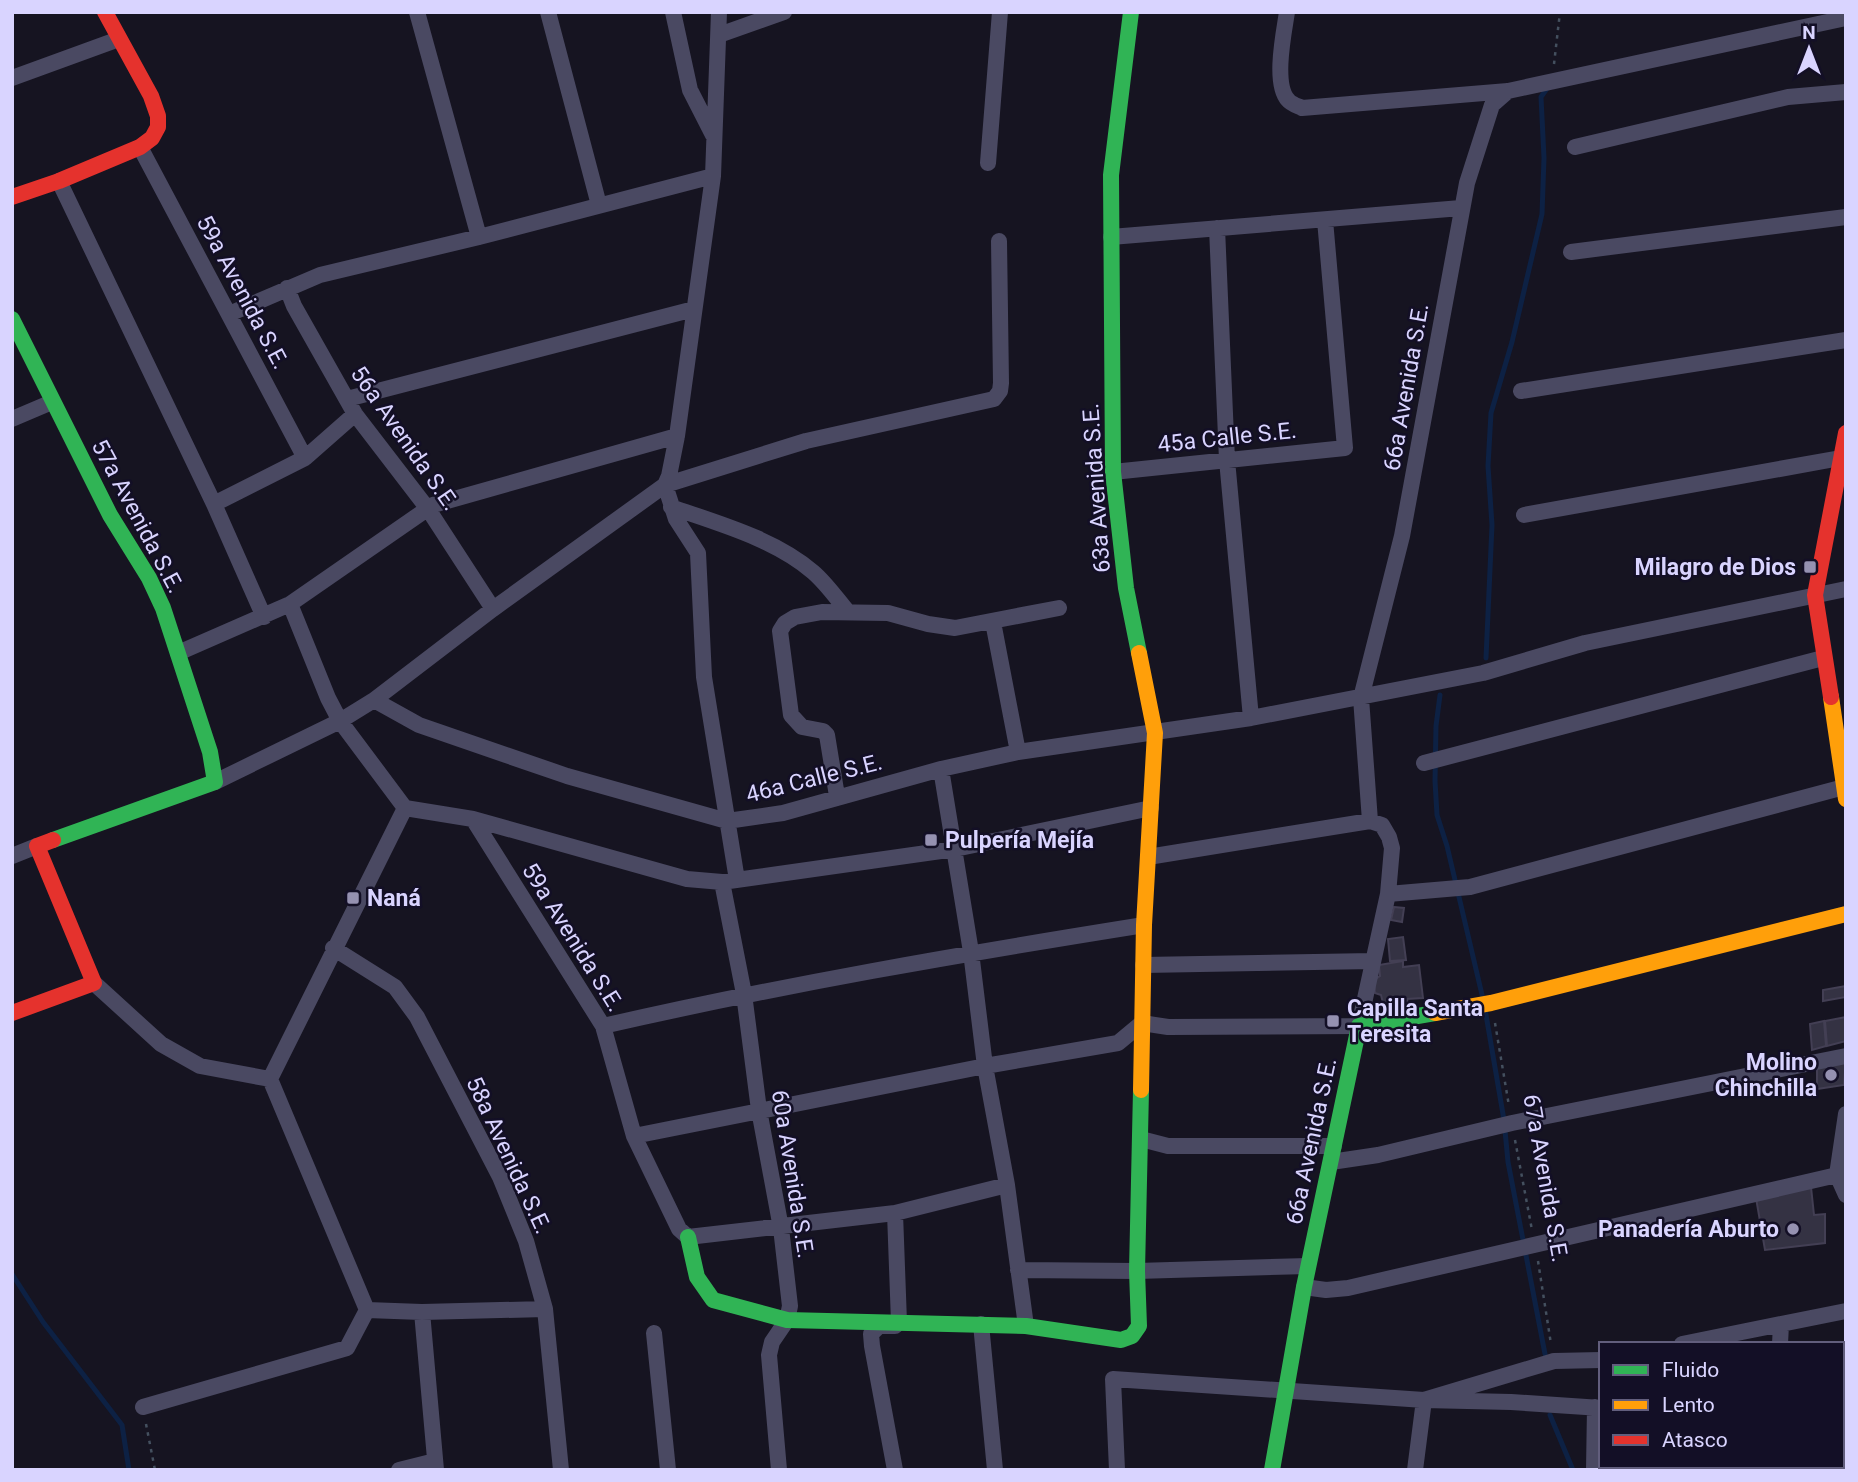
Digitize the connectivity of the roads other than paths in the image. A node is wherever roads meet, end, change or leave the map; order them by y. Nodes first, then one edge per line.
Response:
1 (105, 12) edge
2 (417, 12) edge
3 (548, 12) edge
4 (673, 12) edge
5 (719, 12) edge
6 (784, 12) edge
7 (1000, 12) edge
8 (1131, 12) edge
9 (1287, 12) edge
10 (1846, 18) edge
11 (719, 35) junction
12 (119, 39) junction
13 (12, 78) edge
14 (1508, 91) junction
15 (1846, 92) edge
16 (714, 137) junction
17 (140, 147) junction
18 (1575, 147) dead end
19 (988, 163) dead end
20 (713, 176) junction
21 (59, 181) junction
22 (12, 197) edge
23 (599, 205) junction
24 (1461, 208) junction
25 (1846, 217) edge
26 (1325, 219) junction
27 (1217, 228) junction
28 (479, 237) junction
29 (1111, 237) junction
30 (999, 241) dead end
31 (1570, 253) dead end
32 (287, 288) junction
33 (694, 309) junction
34 (229, 314) junction
35 (12, 319) edge
36 (1846, 340) edge
37 (1521, 391) dead end
38 (347, 399) junction
39 (52, 402) junction
40 (355, 414) junction
41 (12, 419) edge
42 (1846, 433) edge
43 (677, 436) junction
44 (1843, 457) edge
45 (305, 458) junction
46 (1227, 460) junction
47 (1113, 472) junction
48 (664, 485) junction
49 (214, 504) junction
50 (671, 507) junction
51 (428, 509) junction
52 (1524, 515) dead end
53 (1846, 589) edge
54 (1815, 595) junction
55 (290, 604) junction
56 (1059, 608) dead end
57 (493, 609) junction
58 (848, 612) junction
59 (264, 617) junction
60 (993, 622) junction
61 (178, 653) junction
62 (1823, 658) junction
63 (1361, 698) junction
64 (374, 700) junction
65 (1838, 701) edge
66 (1251, 718) junction
67 (340, 721) junction
68 (1155, 733) junction
69 (1018, 752) junction
70 (1424, 764) dead end
71 (941, 769) junction
72 (215, 782) junction
73 (1845, 793) edge
74 (837, 796) junction
75 (405, 808) junction
76 (1151, 808) junction
77 (473, 818) junction
78 (727, 821) junction
79 (1376, 823) junction
80 (37, 846) junction
81 (955, 849) junction
82 (12, 856) edge
83 (1149, 857) junction
84 (730, 881) junction
85 (1388, 894) junction
86 (1846, 914) edge
87 (1144, 925) junction
88 (333, 948) junction
89 (971, 952) junction
90 (1373, 961) junction
91 (1143, 965) junction
92 (94, 983) junction
93 (744, 994) junction
94 (12, 1013) edge
95 (1142, 1023) junction
96 (603, 1026) junction
97 (1359, 1026) junction
98 (1846, 1056) edge
99 (985, 1066) junction
100 (270, 1079) junction
101 (758, 1110) junction
102 (1846, 1114) edge
103 (634, 1136) junction
104 (1141, 1139) junction
105 (1332, 1154) junction
106 (1837, 1175) junction
107 (1007, 1185) junction
108 (1846, 1195) edge
109 (895, 1213) junction
110 (781, 1228) junction
111 (688, 1237) junction
112 (1308, 1266) junction
113 (1018, 1270) junction
114 (1137, 1271) junction
115 (1304, 1287) junction
116 (545, 1309) junction
117 (367, 1310) junction
118 (1846, 1311) edge
119 (422, 1312) junction
120 (787, 1320) junction
121 (900, 1322) junction
122 (981, 1324) junction
123 (1781, 1324) junction
124 (1026, 1326) junction
125 (654, 1333) dead end
126 (1692, 1342) edge
127 (1780, 1342) edge
128 (1599, 1360) edge
129 (1286, 1390) junction
130 (1424, 1400) junction
131 (143, 1407) road end
132 (1598, 1408) edge
133 (436, 1465) edge
134 (399, 1470) edge
135 (561, 1470) edge
136 (668, 1470) edge
137 (779, 1470) edge
138 (895, 1470) edge
139 (995, 1470) edge
140 (1118, 1470) edge
141 (1272, 1470) edge
142 (1415, 1470) edge
143 (1594, 1470) edge

1 - 12 street
2 - 28 street
3 - 23 street
4 - 16 street
5 - 11 street
6 - 11 street
7 - 19 street
8 - 29 street, 63a Avenida S.E.
9 - 14 street
10 - 14 street
11 - 16 street
12 - 13 street
12 - 17 street
14 - 24 street, 66a Avenida S.E.
15 - 18 street
16 - 20 street
17 - 21 street
17 - 34 street, 59a Avenida S.E.
20 - 23 street
20 - 33 street
21 - 22 street
21 - 49 street
23 - 28 street
24 - 26 street
24 - 63 street, 66a Avenida S.E.
25 - 31 street
26 - 27 street
26 - 46 street, 45a Calle S.E.
27 - 29 street
27 - 46 street
28 - 32 street
29 - 47 street, 63a Avenida S.E.
30 - 48 street
32 - 34 street
32 - 38 street, 56a Avenida S.E.
33 - 38 street
33 - 43 street
34 - 45 street, 59a Avenida S.E.
35 - 39 street, 57a Avenida S.E.
36 - 37 street
38 - 40 street, 56a Avenida S.E.
39 - 41 street
39 - 61 street, 57a Avenida S.E.
40 - 45 street
40 - 51 street, 56a Avenida S.E.
42 - 44 street
43 - 48 street
43 - 51 street
44 - 52 street
44 - 54 street
45 - 49 street
46 - 47 street, 45a Calle S.E.
46 - 66 street
47 - 68 street, 63a Avenida S.E.
48 - 50 street, 60a Avenida S.E.
48 - 57 street
49 - 59 street
50 - 58 street
50 - 78 street, 60a Avenida S.E.
51 - 55 street
51 - 57 street, 56a Avenida S.E.
53 - 54 street, 46a Calle S.E.
54 - 62 street
54 - 63 street, 46a Calle S.E.
55 - 59 street
55 - 67 street
56 - 60 street
57 - 64 street
58 - 60 street
58 - 74 street
59 - 61 street
60 - 69 street
61 - 72 street, 57a Avenida S.E.
62 - 65 street
62 - 70 street
63 - 66 street, 46a Calle S.E.
63 - 79 street, 66a Avenida S.E.
64 - 67 street
64 - 78 street, 46a Calle S.E.
65 - 73 street
66 - 68 street, 46a Calle S.E.
67 - 72 street
67 - 75 street
68 - 69 street, 46a Calle S.E.
68 - 76 street, 63a Avenida S.E.
69 - 71 street, 46a Calle S.E.
71 - 74 street, 46a Calle S.E.
71 - 81 street
72 - 80 street
73 - 85 street
74 - 78 street, 46a Calle S.E.
75 - 77 street
75 - 88 street
76 - 81 street
76 - 83 street
77 - 84 street
77 - 96 street, 59a Avenida S.E.
78 - 84 street, 60a Avenida S.E.
79 - 83 street
79 - 85 street, 66a Avenida S.E.
80 - 82 street
80 - 92 street
81 - 84 street
81 - 89 street
83 - 87 street
84 - 93 street, 60a Avenida S.E.
85 - 90 street, 66a Avenida S.E.
86 - 97 street
87 - 89 street
87 - 91 street
88 - 100 street
88 - 116 street, 58a Avenida S.E.
89 - 93 street
89 - 99 street
90 - 91 street
90 - 97 street, 66a Avenida S.E.
91 - 95 street
92 - 94 street
92 - 100 street
93 - 96 street
93 - 101 street, 60a Avenida S.E.
95 - 97 street
95 - 99 street
95 - 104 street
96 - 103 street, 59a Avenida S.E.
97 - 105 street, 66a Avenida S.E.
98 - 105 street
99 - 101 street
99 - 107 street
100 - 117 street
101 - 103 street
101 - 110 street, 60a Avenida S.E.
102 - 106 street
103 - 111 street, 59a Avenida S.E.
104 - 105 street
104 - 114 street
105 - 112 street, 66a Avenida S.E.
106 - 108 street
106 - 115 street
107 - 109 street
107 - 113 street
109 - 110 street
109 - 121 street
110 - 111 street
110 - 120 street, 60a Avenida S.E.
111 - 120 street
112 - 114 street
112 - 115 street, 66a Avenida S.E.
113 - 114 street
113 - 124 street
114 - 124 street
115 - 129 street, 66a Avenida S.E.
116 - 119 street
116 - 135 street, 58a Avenida S.E.
117 - 119 street
117 - 131 street
118 - 123 street
119 - 133 street
120 - 121 street
120 - 137 street, 60a Avenida S.E.
121 - 122 street
121 - 138 street
122 - 124 street
122 - 139 street
123 - 126 street
123 - 127 street
125 - 136 street
128 - 130 street
129 - 130 street
129 - 140 street
129 - 141 street, 66a Avenida S.E.
130 - 132 street
130 - 142 street
132 - 143 street
133 - 134 street

